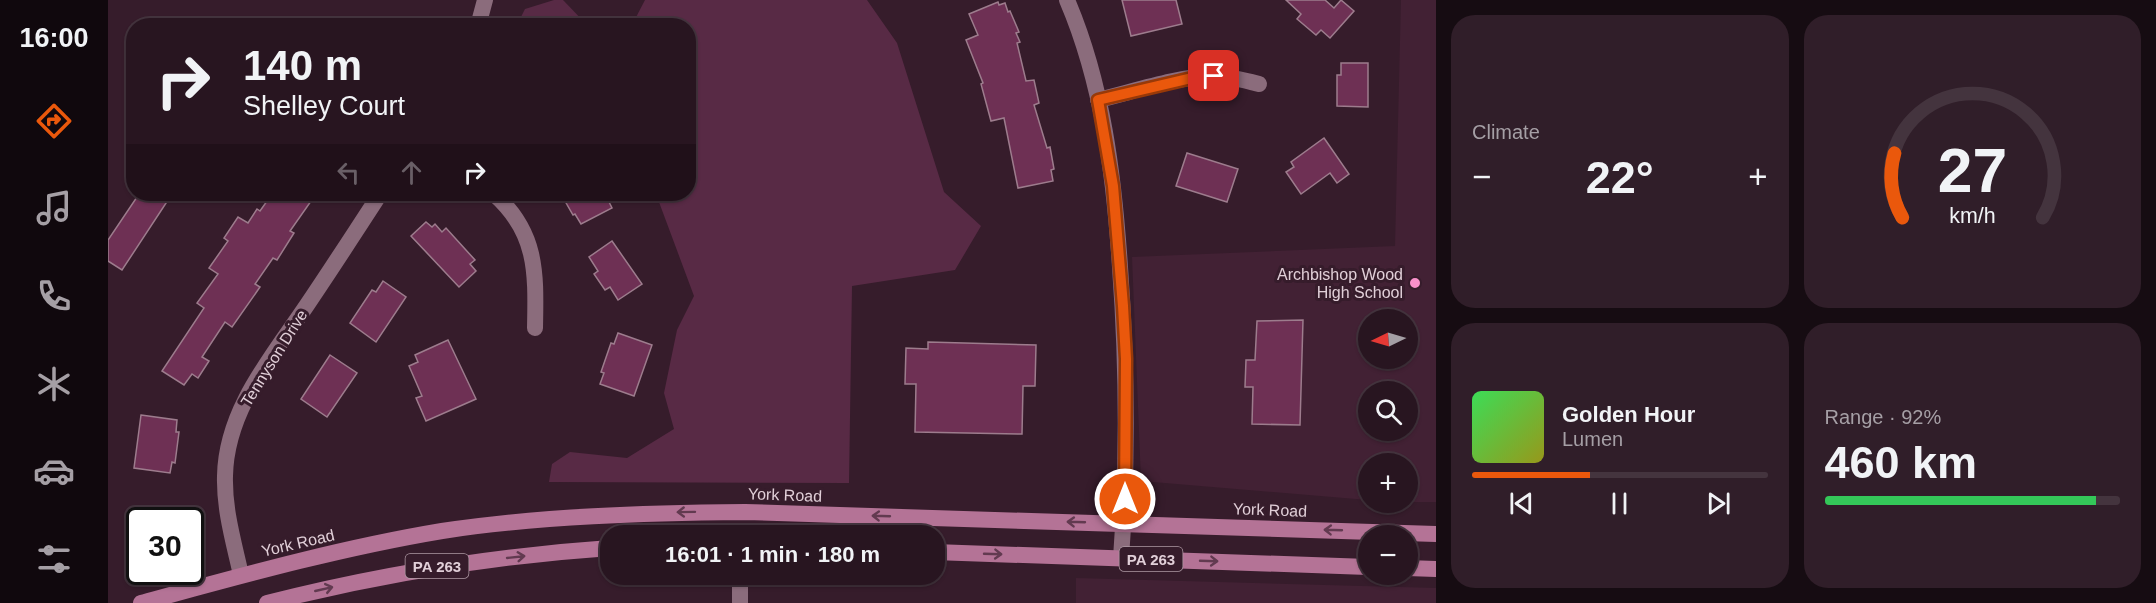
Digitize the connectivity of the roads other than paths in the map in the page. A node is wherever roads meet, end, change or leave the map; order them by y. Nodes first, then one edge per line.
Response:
1 (485, 0) edge
2 (1067, 0) edge
3 (480, 18) edge
4 (1259, 84) dead end
5 (1098, 100) junction
6 (375, 201) edge
7 (501, 201) edge
8 (535, 328) dead end
9 (1123, 524) junction
10 (1436, 534) edge
11 (600, 549) edge
12 (945, 552) edge
13 (1120, 558) junction
14 (1358, 567) edge
15 (1418, 568) edge
16 (1436, 569) edge
17 (242, 575) junction
18 (740, 585) edge
19 (141, 603) edge
20 (267, 603) edge
21 (740, 603) edge

1 - 3 street
2 - 5 street
4 - 5 street
5 - 9 street
6 - 17 street, Tennyson Drive
7 - 8 street
10 -> 9 highway, York Road / PA 263
9 - 13 street
9 -> 17 highway, York Road / PA 263
20 -> 11 highway, PA 263
12 -> 13 highway, PA 263
13 -> 14 highway, PA 263
15 - 16 highway
17 - 19 highway, York Road / PA 263
18 - 21 street

